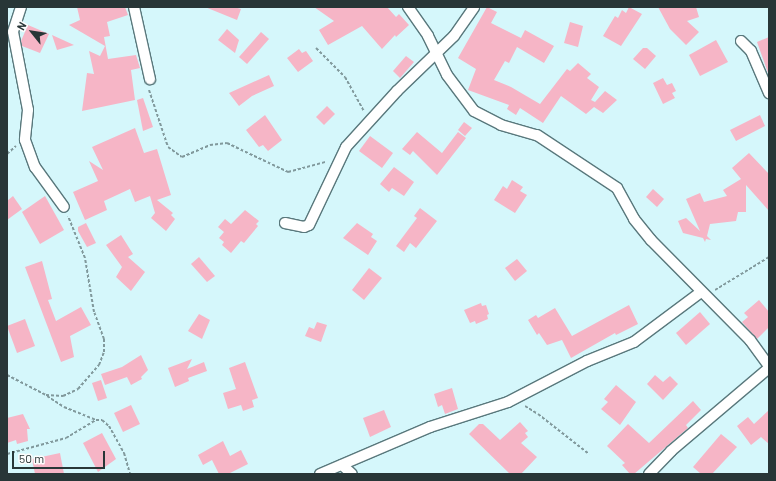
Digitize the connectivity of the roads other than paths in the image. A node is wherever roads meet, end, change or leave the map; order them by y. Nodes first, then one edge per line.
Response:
1 (20, 7) edge
2 (134, 7) edge
3 (408, 7) edge
4 (474, 7) edge
5 (741, 42) dead end
6 (437, 52) junction
7 (150, 79) road end
8 (769, 93) edge
9 (64, 207) road end
10 (285, 223) dead end
11 (704, 294) junction
12 (769, 367) edge
13 (342, 465) junction
14 (320, 474) edge
15 (352, 474) edge
16 (649, 474) edge

1 - 9 street
2 - 7 street
3 - 6 street
4 - 6 street
5 - 8 street
6 - 10 street
6 - 11 street
11 - 12 street
11 - 13 street
12 - 16 street
13 - 14 street
13 - 15 street

